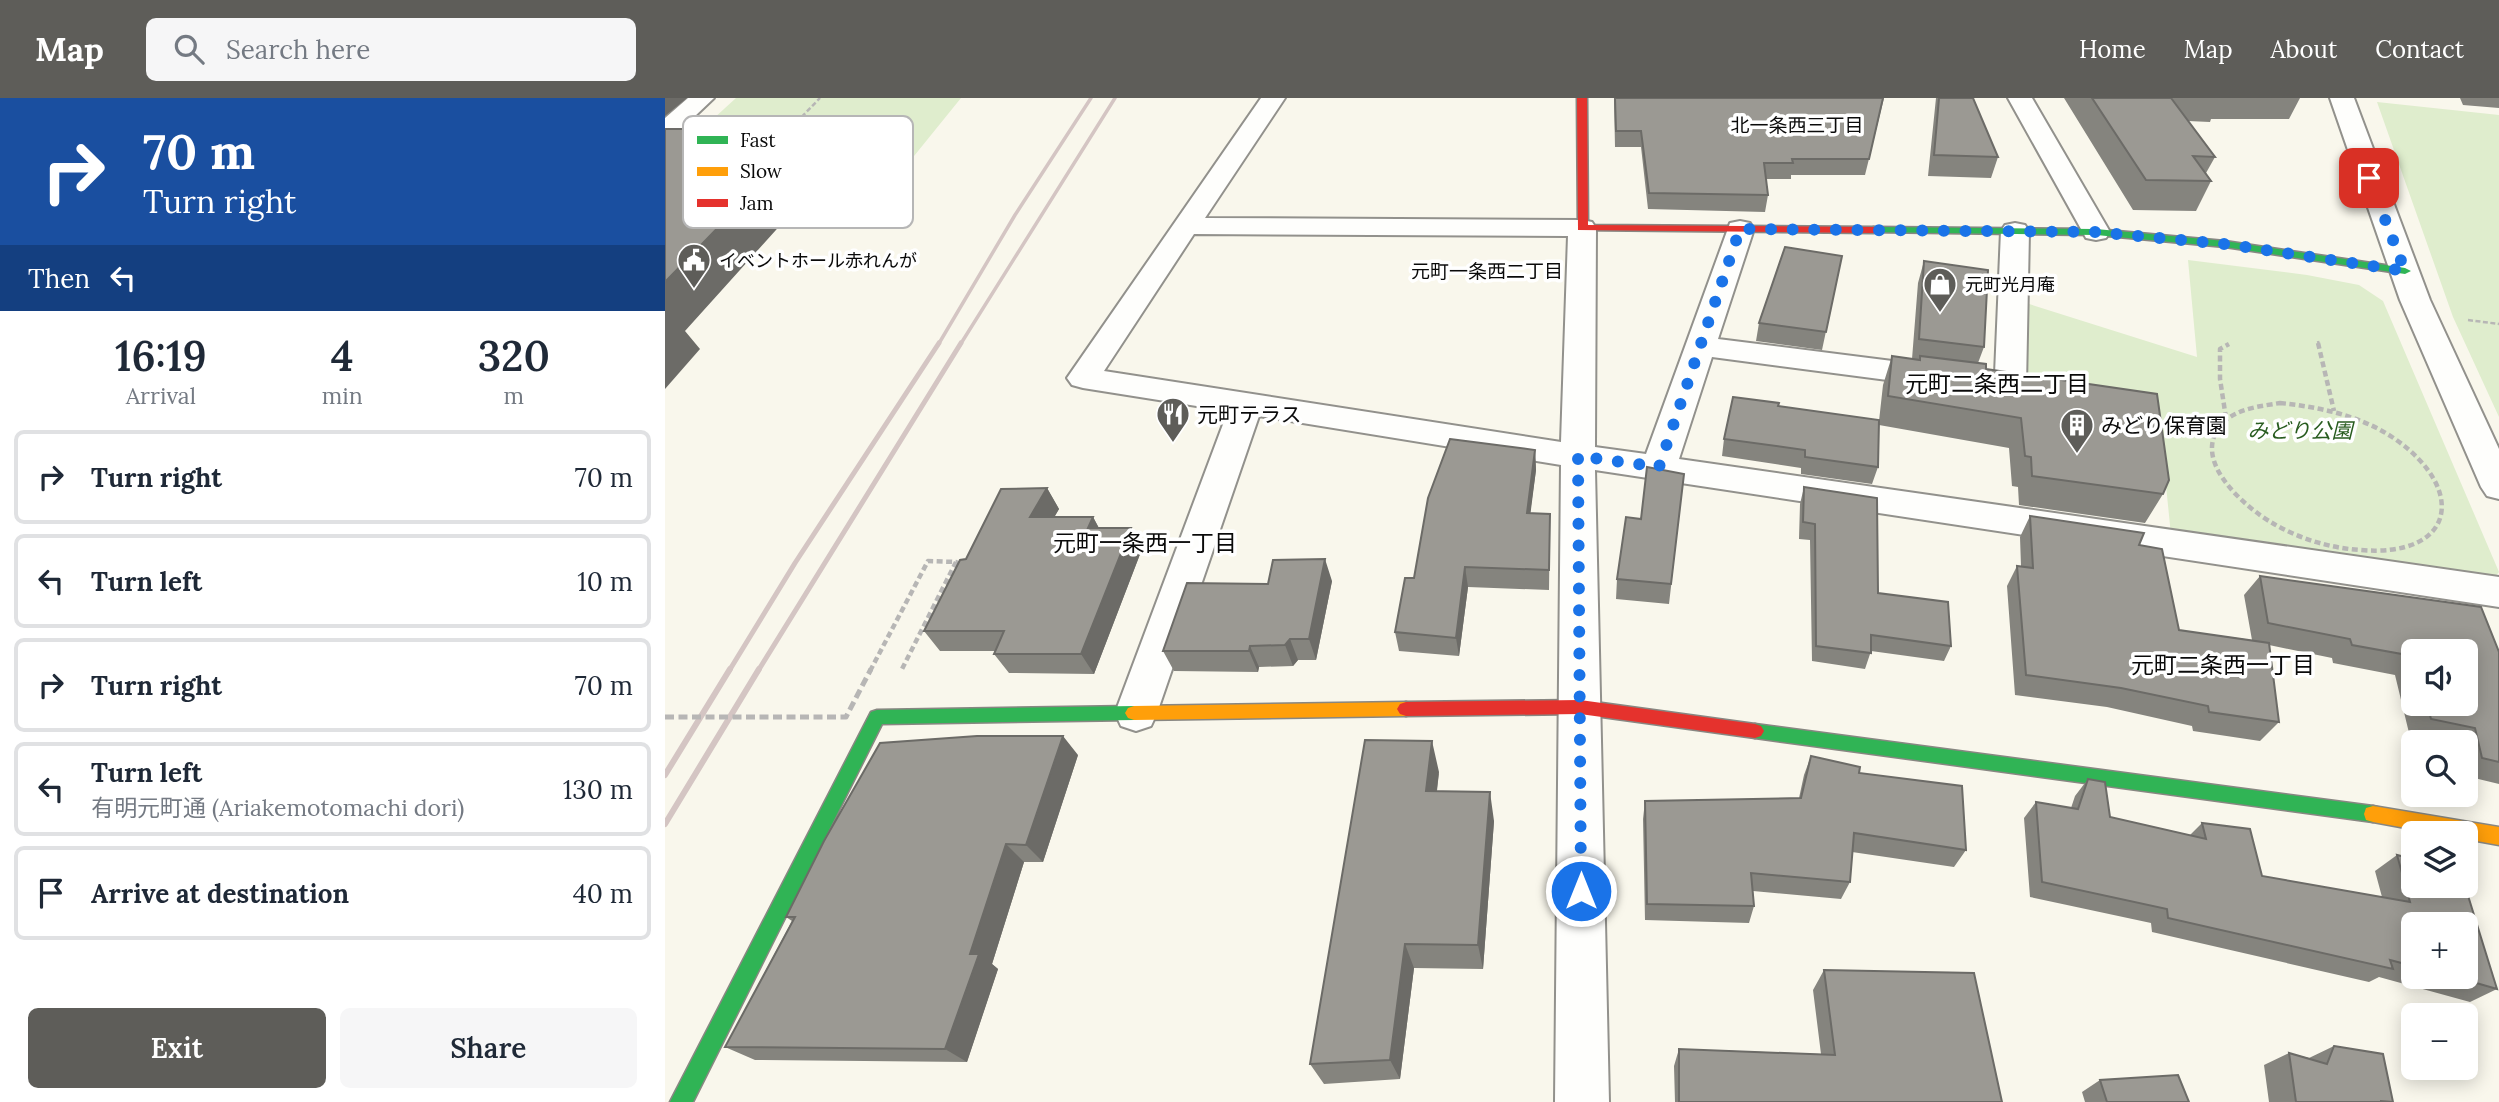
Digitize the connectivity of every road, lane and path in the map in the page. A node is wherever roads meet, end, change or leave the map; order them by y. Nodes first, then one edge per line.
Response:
1 (702, 98) edge
2 (820, 98) edge
3 (1273, 98) edge
4 (1582, 98) edge
5 (2020, 98) edge
6 (2342, 98) edge
7 (803, 116) edge
8 (665, 131) edge
9 (1189, 226) junction
10 (1582, 228) junction
11 (1740, 229) junction
12 (2015, 232) junction
13 (2096, 232) junction
14 (2405, 271) junction
15 (2465, 319) dead end
16 (2499, 324) edge
17 (2318, 341) dead end
18 (2229, 344) dead end
19 (1701, 346) junction
20 (1248, 403) junction
21 (2333, 411) junction
22 (2226, 419) junction
23 (1578, 456) junction
24 (1659, 467) junction
25 (2499, 487) edge
26 (2499, 592) edge
27 (901, 671) dead end
28 (1580, 707) junction
29 (1136, 713) junction
30 (665, 718) edge
31 (2499, 836) edge
32 (681, 1102) edge
33 (1582, 1102) edge

1 - 8 street
2 - 7 path
3 - 9 street
4 - 10 street
5 - 13 street
6 - 14 street
9 - 10 street
9 - 20 street
10 - 11 street
10 - 23 street
11 - 12 street
11 - 19 street
12 - 13 street
12 - 19 street
13 - 14 street
14 - 25 street
15 - 16 path
17 - 21 path
18 - 22 path
19 - 24 street
20 - 23 street
20 - 29 street
21 - 22 path
21 - 22 path
23 - 24 street
23 - 28 street
24 - 26 street
27 - 30 path, bridge
28 - 29 street
28 - 31 street
28 - 33 street
29 - 32 street

